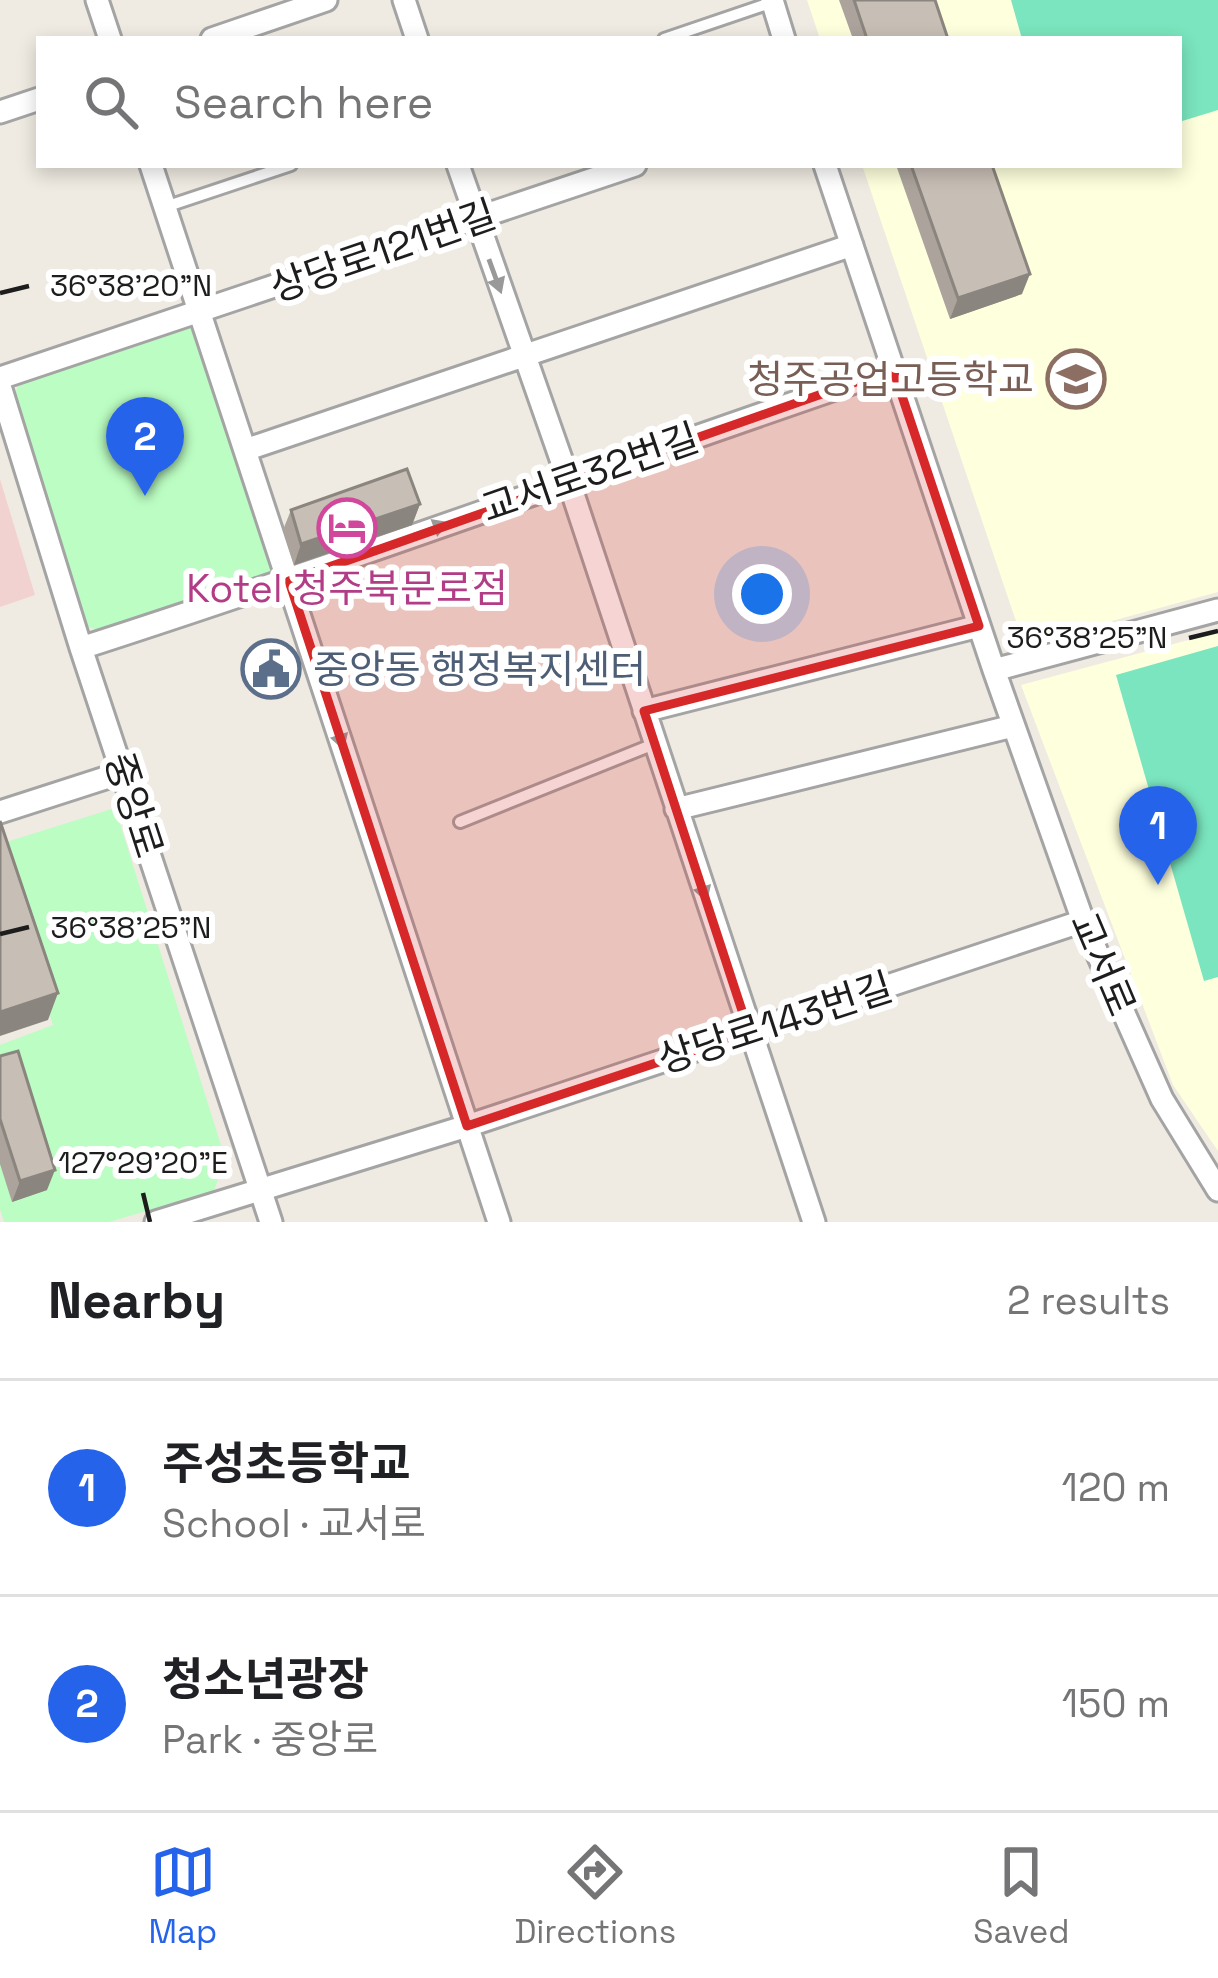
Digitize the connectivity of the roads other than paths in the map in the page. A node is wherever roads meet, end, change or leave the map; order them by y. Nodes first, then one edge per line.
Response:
1 (97, 0) edge
2 (326, 0) edge
3 (404, 0) edge
4 (772, 1) edge
5 (109, 36) edge
6 (221, 36) edge
7 (416, 36) edge
8 (673, 36) edge
9 (783, 36) edge
10 (36, 100) edge
11 (0, 112) edge
12 (152, 168) edge
13 (282, 168) edge
14 (459, 168) edge
15 (625, 168) edge
16 (826, 168) edge
17 (165, 207) junction
18 (476, 220) junction
19 (852, 245) junction
20 (199, 313) junction
21 (524, 356) junction
22 (893, 369) junction
23 (0, 382) edge
24 (245, 450) junction
25 (568, 479) junction
26 (289, 581) junction
27 (1218, 610) edge
28 (979, 626) junction
29 (81, 648) junction
30 (994, 670) junction
31 (644, 711) junction
32 (1013, 726) junction
33 (655, 744) junction
34 (124, 772) junction
35 (676, 809) junction
36 (0, 812) edge
37 (460, 822) dead end
38 (1083, 921) junction
39 (749, 1032) junction
40 (466, 1126) junction
41 (1218, 1190) edge
42 (261, 1191) junction
43 (156, 1222) edge
44 (271, 1222) edge
45 (500, 1222) edge
46 (814, 1222) edge

1 - 5 street
2 - 6 street
3 - 7 street
4 - 8 lane
4 - 9 street
10 - 11 street
12 - 17 street
13 - 17 lane
14 - 18 street
15 - 18 street, 상당로121번길
16 - 19 street, 교서로
17 - 20 street
18 - 20 street, 상당로121번길
18 -> 21 street
19 - 21 street
19 - 22 street, 교서로
20 - 23 street, 상당로121번길
20 - 24 street
21 - 24 street
21 - 25 street
22 - 25 street, 교서로32번길
22 - 28 street, 교서로
23 - 29 street, 중앙로
24 - 26 street
26 -> 25 street, 교서로32번길
25 - 31 street
26 - 29 street, 교서로32번길
26 -> 40 street
27 - 30 street
28 - 30 street, 교서로
28 - 31 street
29 - 34 street, 중앙로
30 - 32 street, 교서로
31 - 33 street
32 - 35 street
32 - 38 street, 교서로
33 - 35 street
33 - 37 lane
34 - 36 street
34 - 42 street, 중앙로
35 -> 39 street
38 - 39 street, 상당로143번길
38 - 41 street, 교서로
39 - 40 street, 상당로143번길
39 - 46 street
40 - 42 street, 상당로143번길
40 - 45 street
42 - 43 street, 상당로143번길
42 - 44 street, 중앙로

